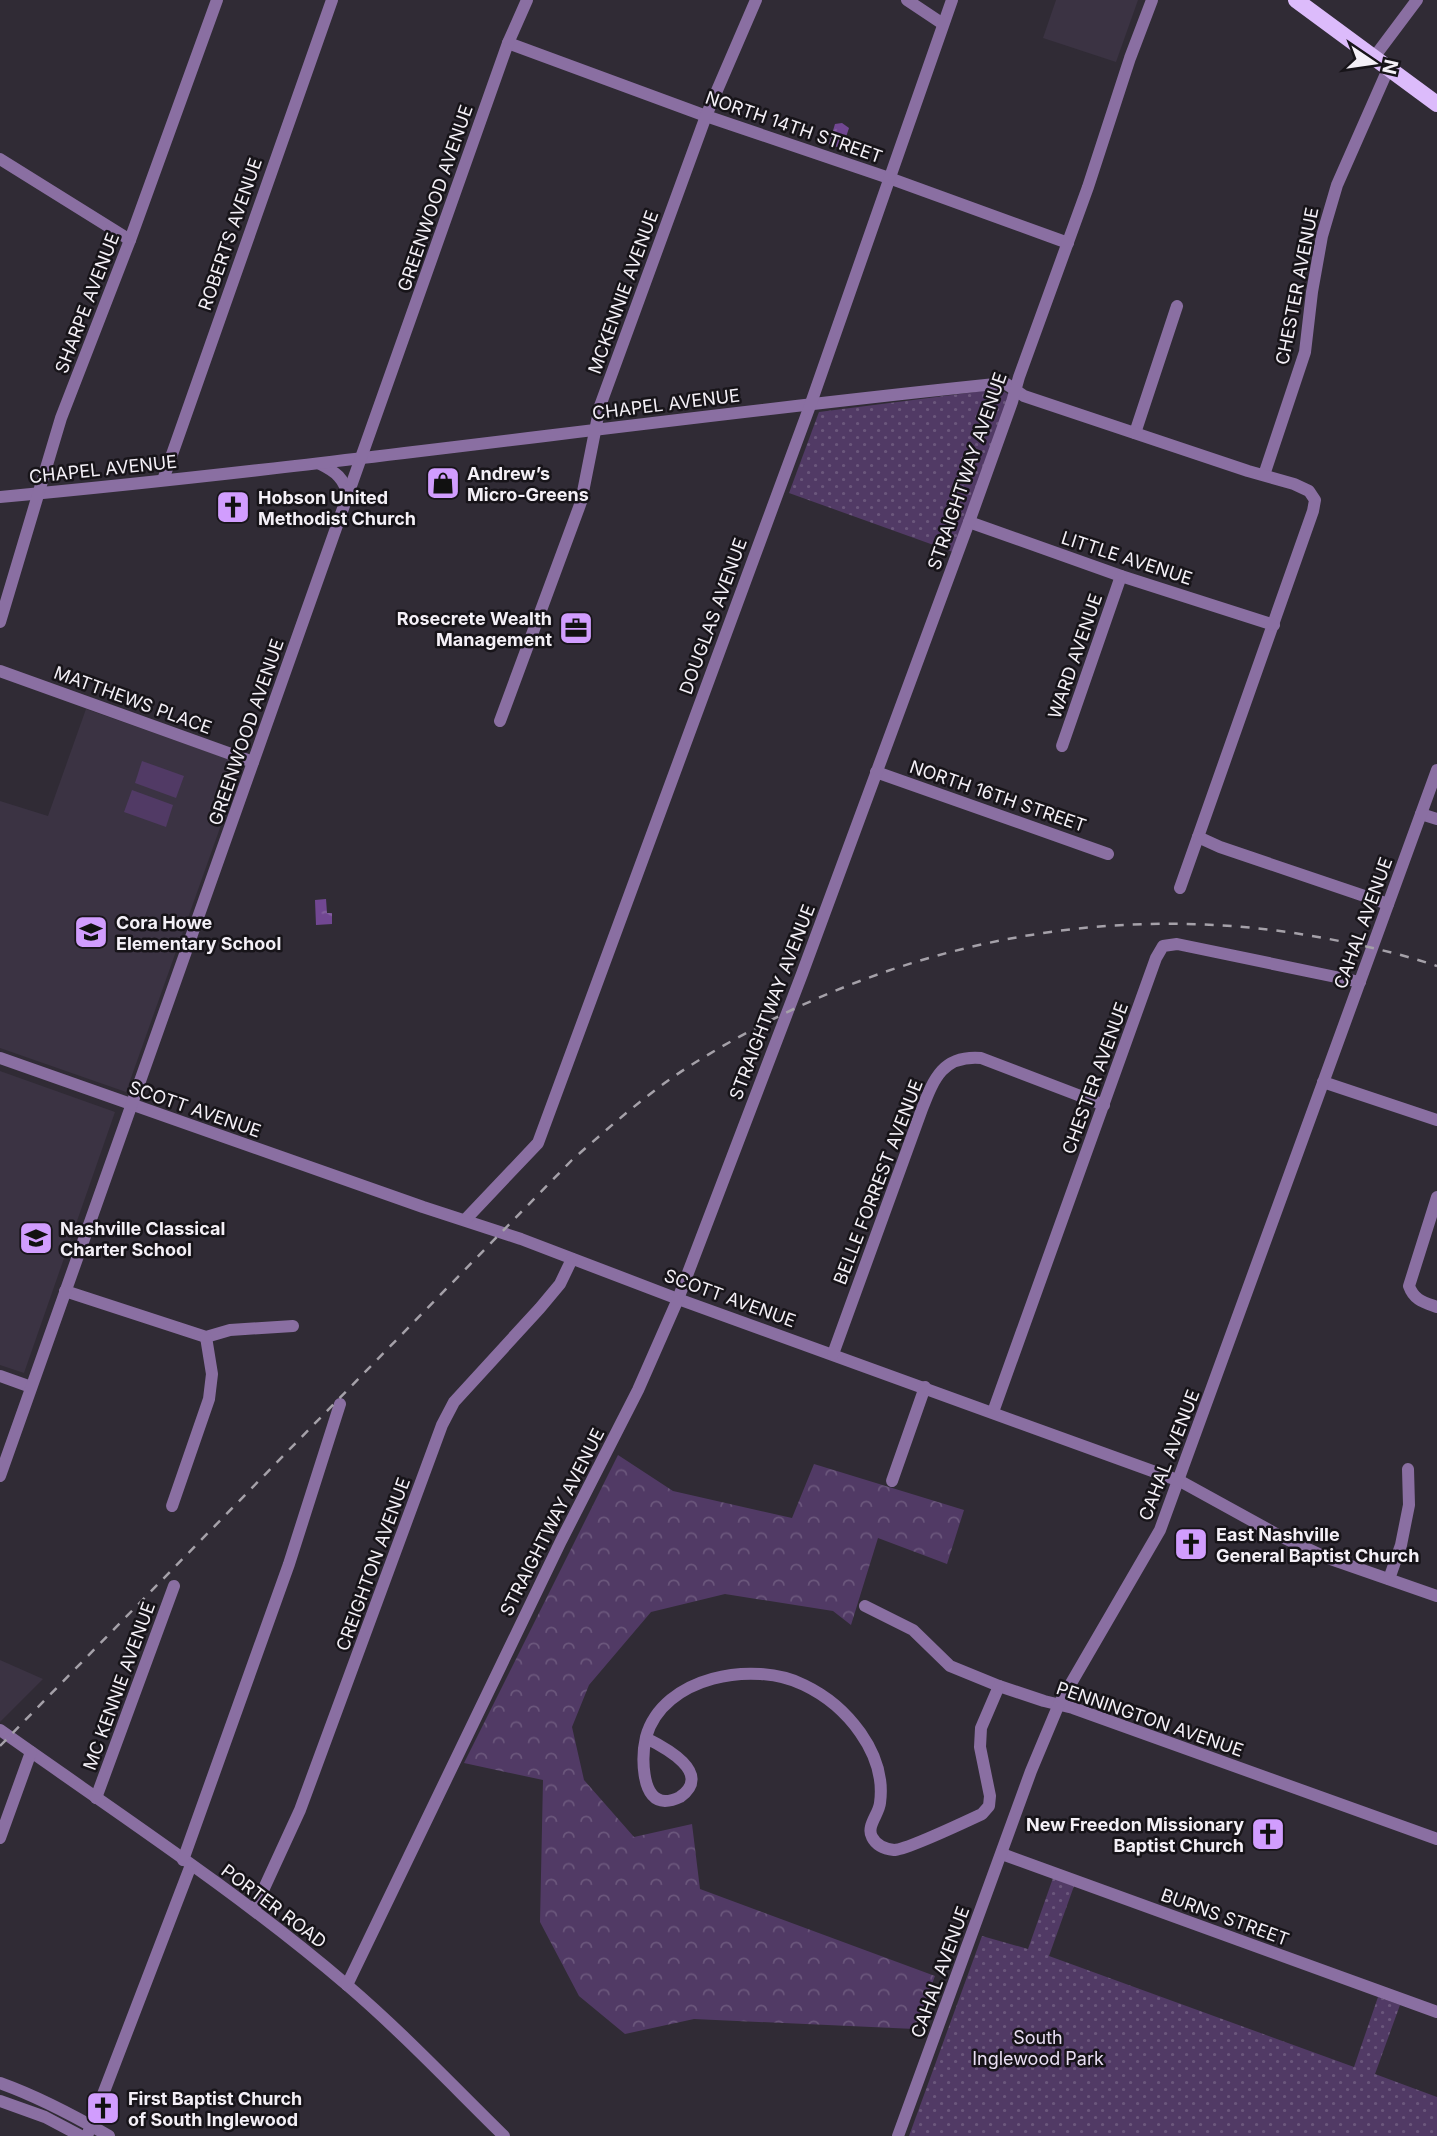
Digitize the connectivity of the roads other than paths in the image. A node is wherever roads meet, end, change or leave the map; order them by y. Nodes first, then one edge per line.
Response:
1 (217, 0) edge
2 (332, 0) edge
3 (527, 0) edge
4 (756, 0) edge
5 (907, 0) edge
6 (952, 0) edge
7 (1152, 0) edge
8 (1296, 0) edge
9 (1417, 0) edge
10 (943, 24) junction
11 (508, 43) junction
12 (1375, 56) junction
13 (1389, 67) junction
14 (1437, 104) edge
15 (706, 116) junction
16 (0, 159) edge
17 (890, 178) junction
18 (130, 240) junction
19 (1068, 243) junction
20 (1178, 306) dead end
21 (1015, 390) junction
22 (811, 403) junction
23 (594, 430) junction
24 (1135, 433) junction
25 (362, 459) junction
26 (320, 464) junction
27 (1264, 475) junction
28 (163, 480) junction
29 (40, 494) junction
30 (349, 496) junction
31 (0, 497) edge
32 (969, 522) junction
33 (1121, 576) junction
34 (0, 622) edge
35 (1274, 625) junction
36 (0, 671) edge
37 (500, 721) dead end
38 (1062, 746) dead end
39 (254, 762) junction
40 (1437, 770) edge
41 (876, 772) junction
42 (1421, 814) junction
43 (1437, 819) edge
44 (1198, 837) junction
45 (1108, 854) dead end
46 (1180, 888) dead end
47 (1388, 904) junction
48 (1360, 982) junction
49 (0, 1058) edge
50 (1323, 1082) junction
51 (1104, 1105) junction
52 (131, 1106) junction
53 (1437, 1120) edge
54 (1437, 1197) edge
55 (465, 1220) junction
56 (572, 1259) junction
57 (65, 1291) junction
58 (678, 1299) junction
59 (1437, 1307) edge
60 (293, 1326) dead end
61 (206, 1337) junction
62 (833, 1354) junction
63 (0, 1376) edge
64 (31, 1387) junction
65 (925, 1387) junction
66 (340, 1404) dead end
67 (993, 1412) junction
68 (1408, 1469) dead end
69 (0, 1476) edge
70 (892, 1481) dead end
71 (1180, 1481) junction
72 (172, 1506) dead end
73 (1388, 1579) junction
74 (174, 1586) dead end
75 (1437, 1596) edge
76 (865, 1606) dead end
77 (999, 1686) junction
78 (1059, 1704) junction
79 (0, 1731) edge
80 (646, 1738) junction
81 (32, 1752) junction
82 (96, 1798) junction
83 (0, 1838) edge
84 (1437, 1839) edge
85 (1002, 1854) junction
86 (187, 1863) junction
87 (254, 1910) junction
88 (347, 1985) junction
89 (1437, 2012) edge
90 (0, 2083) edge
91 (0, 2101) edge
92 (89, 2131) edge
93 (81, 2136) edge
94 (109, 2136) edge
95 (504, 2136) edge
96 (898, 2136) edge

1 - 18 street, SHARPE AVENUE
2 - 28 street, ROBERTS AVENUE
3 - 11 street, GREENWOOD AVENUE
4 - 15 street, MCKENNIE AVENUE
5 - 10 street
6 - 10 street, DOUGLAS AVENUE
7 - 19 street, STRAIGHTWAY AVENUE
8 - 12 main road
9 - 12 street
10 - 17 street, DOUGLAS AVENUE
11 - 15 street, NORTH 14TH STREET
11 - 25 street, GREENWOOD AVENUE
12 - 13 main road
13 - 14 main road
13 - 27 street, CHESTER AVENUE
15 - 17 street, NORTH 14TH STREET
15 - 23 street, MCKENNIE AVENUE
16 - 18 street
17 - 19 street, NORTH 14TH STREET
17 - 22 street, DOUGLAS AVENUE
18 - 29 street, SHARPE AVENUE
19 - 21 street, STRAIGHTWAY AVENUE
20 - 24 street
21 - 22 street, CHAPEL AVENUE
21 - 24 street, CHAPEL AVENUE
21 - 32 street, STRAIGHTWAY AVENUE
22 - 23 street, CHAPEL AVENUE
22 - 55 street, DOUGLAS AVENUE
23 - 25 street, CHAPEL AVENUE
23 - 37 street, MCKENNIE AVENUE
24 - 27 street, CHAPEL AVENUE
25 - 26 street, CHAPEL AVENUE
25 - 30 street, GREENWOOD AVENUE
26 - 28 street, CHAPEL AVENUE
26 - 30 street
27 - 35 street, CHAPEL AVENUE
28 - 29 street, CHAPEL AVENUE
29 - 31 street, CHAPEL AVENUE
29 - 34 street, SHARPE AVENUE
30 - 39 street, GREENWOOD AVENUE
32 - 33 street, LITTLE AVENUE
32 - 41 street, STRAIGHTWAY AVENUE
33 - 35 street, LITTLE AVENUE
33 - 38 street, WARD AVENUE
35 - 44 street
36 - 39 street, MATTHEWS PLACE
39 - 52 street, GREENWOOD AVENUE
40 - 42 street, CAHAL AVENUE
41 - 45 street, NORTH 16TH STREET
41 - 58 street, STRAIGHTWAY AVENUE
42 - 43 street
42 - 47 street, CAHAL AVENUE
44 - 46 street
44 - 47 street
47 - 48 street, CAHAL AVENUE
48 - 50 street, CAHAL AVENUE
48 - 51 street, CHESTER AVENUE
49 - 52 street, SCOTT AVENUE
50 - 53 street
50 - 71 street, CAHAL AVENUE
51 - 62 street, BELLE FORREST AVENUE
51 - 67 street, CHESTER AVENUE
52 - 55 street, SCOTT AVENUE
52 - 57 street, GREENWOOD AVENUE
54 - 59 street
55 - 56 street, SCOTT AVENUE
56 - 58 street, SCOTT AVENUE
56 - 87 street, CREIGHTON AVENUE
57 - 61 street
57 - 64 street, GREENWOOD AVENUE
58 - 62 street, SCOTT AVENUE
58 - 88 street, STRAIGHTWAY AVENUE
60 - 61 street
61 - 72 street
62 - 65 street, SCOTT AVENUE
63 - 64 street
64 - 69 street, GREENWOOD AVENUE
65 - 67 street, SCOTT AVENUE
65 - 70 street
66 - 86 street
67 - 71 street, SCOTT AVENUE
68 - 73 street
71 - 73 street, SCOTT AVENUE
71 - 78 street, CAHAL AVENUE
73 - 75 street, SCOTT AVENUE
74 - 82 street, MC KENNIE AVENUE
76 - 77 street, PENNINGTON AVENUE
77 - 78 street, PENNINGTON AVENUE
77 - 80 street
78 - 84 street, PENNINGTON AVENUE
78 - 85 street, CAHAL AVENUE
79 - 81 street, PORTER ROAD
80 - 80 street
81 - 82 street, PORTER ROAD
81 - 83 street
82 - 86 street, PORTER ROAD
85 - 89 street, BURNS STREET
85 - 96 street, CAHAL AVENUE
86 - 87 street, PORTER ROAD
86 - 92 street
87 - 88 street, PORTER ROAD
88 - 95 street, PORTER ROAD
90 - 92 street
91 - 93 street
92 - 94 street

